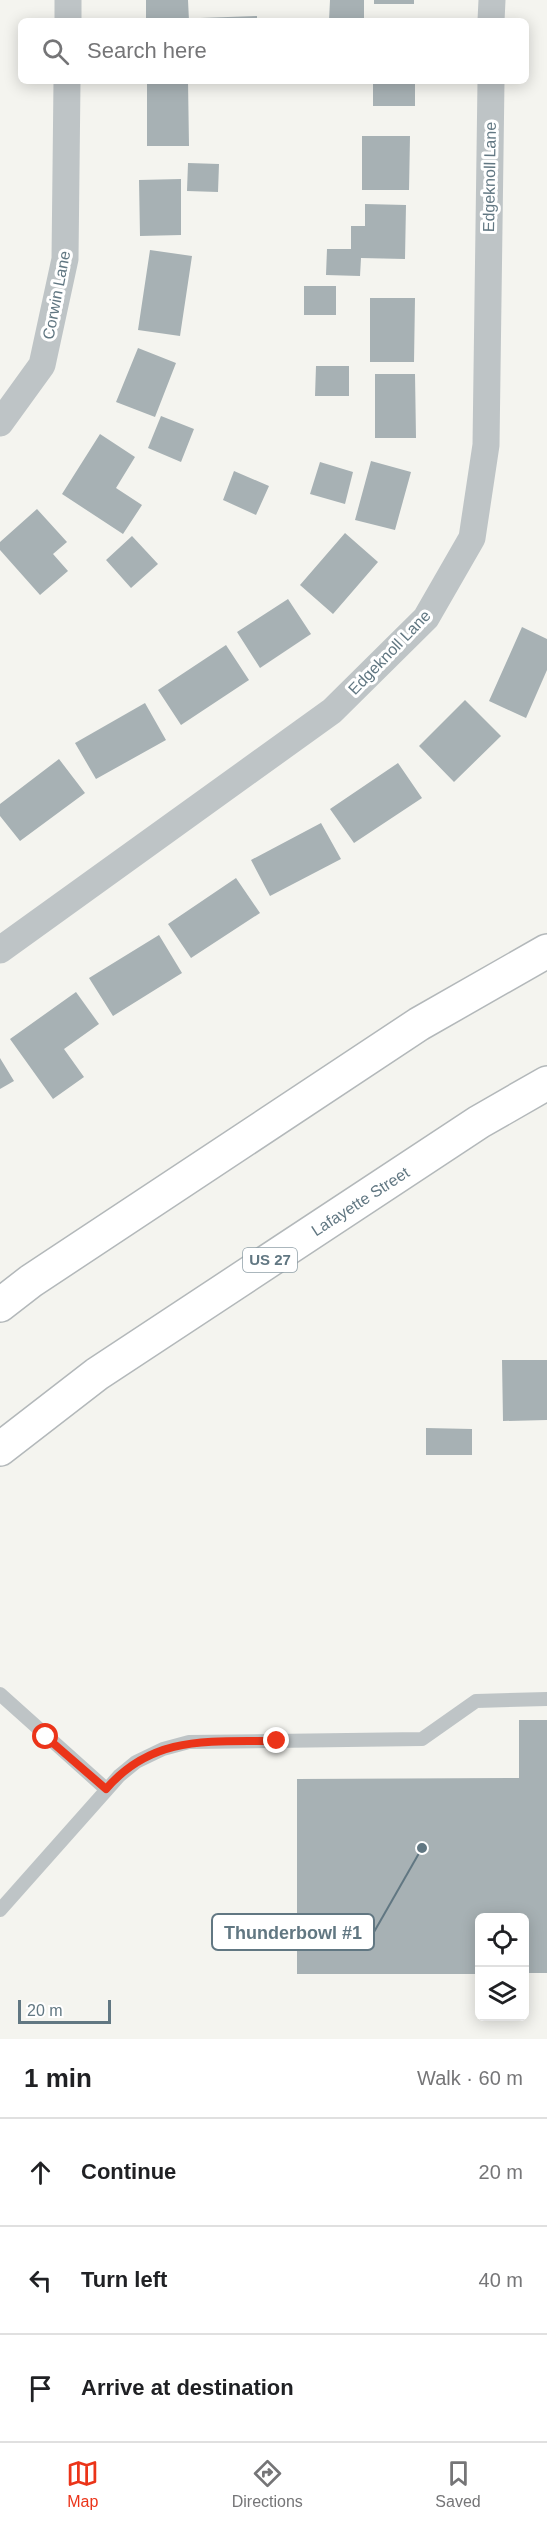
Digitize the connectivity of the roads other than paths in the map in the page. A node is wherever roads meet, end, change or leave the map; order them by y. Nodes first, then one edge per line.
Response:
1 (68, 0) edge
2 (492, 0) edge
3 (68, 18) edge
4 (491, 18) edge
5 (67, 84) edge
6 (490, 84) edge
7 (0, 423) edge
8 (0, 950) edge
9 (547, 951) edge
10 (547, 1083) edge
11 (0, 1305) edge
12 (0, 1449) edge
13 (0, 1694) edge
14 (547, 1699) edge
15 (106, 1789) junction
16 (0, 1910) edge

1 - 3 street
2 - 4 street
5 - 7 street, Corwin Lane
6 - 8 street, Edgeknoll Lane
9 - 11 highway
10 - 12 highway, Lafayette Street / US 27
13 - 15 lane
14 - 15 lane
15 - 16 lane

